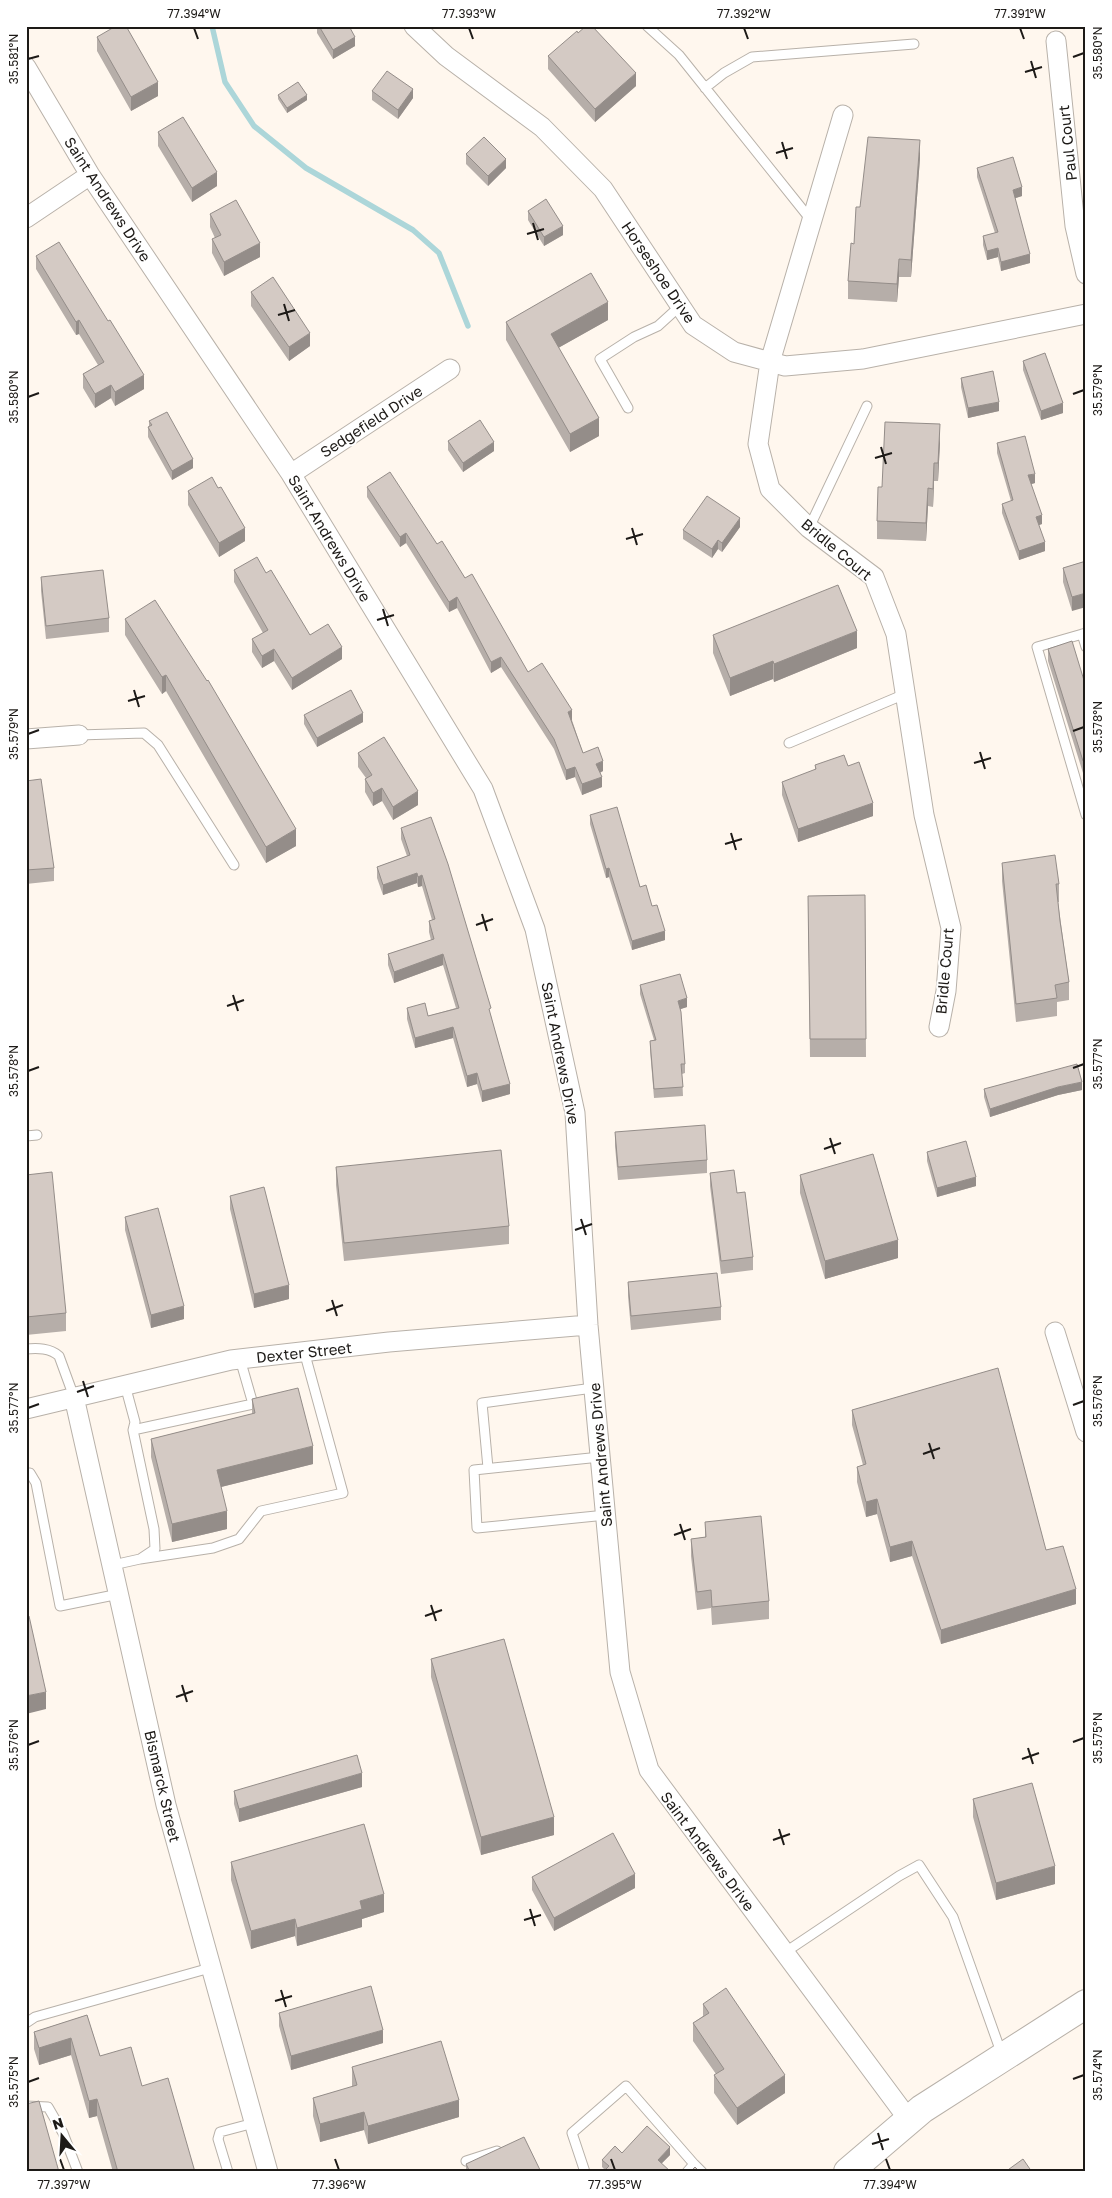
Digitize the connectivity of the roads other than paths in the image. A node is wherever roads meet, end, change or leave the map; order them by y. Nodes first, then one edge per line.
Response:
1 (414, 26) edge
2 (647, 26) edge
3 (1056, 41) dead end
4 (914, 44) dead end
5 (26, 66) edge
6 (705, 88) junction
7 (843, 116) dead end
8 (90, 175) junction
9 (26, 218) edge
10 (812, 221) junction
11 (1086, 274) edge
12 (680, 306) junction
13 (1086, 314) edge
14 (770, 362) junction
15 (450, 369) dead end
16 (867, 406) dead end
17 (628, 408) dead end
18 (291, 474) junction
19 (809, 528) junction
20 (1084, 634) edge
21 (1086, 647) edge
22 (905, 694) junction
23 (79, 735) joint
24 (26, 739) edge
25 (790, 743) dead end
26 (1086, 815) edge
27 (234, 865) dead end
28 (939, 1027) dead end
29 (37, 1135) dead end
30 (26, 1136) edge
31 (588, 1326) junction
32 (1055, 1332) dead end
33 (26, 1349) edge
34 (304, 1351) junction
35 (240, 1359) junction
36 (125, 1385) junction
37 (594, 1388) junction
38 (74, 1397) junction
39 (26, 1409) edge
40 (133, 1430) junction
41 (1086, 1432) edge
42 (600, 1457) junction
43 (488, 1468) junction
44 (26, 1473) edge
45 (606, 1516) junction
46 (140, 1559) junction
47 (113, 1565) junction
48 (120, 1594) junction
49 (784, 1953) junction
50 (210, 1968) junction
51 (1086, 2004) edge
52 (26, 2022) edge
53 (1003, 2057) junction
54 (26, 2106) edge
55 (909, 2120) junction
56 (254, 2123) junction
57 (509, 2147) edge
58 (466, 2161) dead end
59 (694, 2164) junction
60 (78, 2172) edge
61 (228, 2172) edge
62 (268, 2172) edge
63 (585, 2172) edge
64 (686, 2172) edge
65 (702, 2172) edge
66 (848, 2172) edge

1 - 12 street, Horseshoe Drive
2 - 6 lane
3 - 11 street, Paul Court
4 - 6 lane
5 - 8 street, Saint Andrews Drive
6 - 10 lane
7 - 10 street, Bridle Court
8 - 9 street
8 - 18 street, Saint Andrews Drive
10 - 14 street, Bridle Court
12 - 14 street, Horseshoe Drive
12 - 17 lane
13 - 14 street, Horseshoe Drive
14 - 19 street, Bridle Court
15 - 18 street, Sedgefield Drive
16 - 19 lane
18 - 31 street, Saint Andrews Drive
19 - 22 street, Bridle Court
20 - 21 lane
20 - 26 lane
22 - 25 lane
22 - 28 street, Bridle Court
23 - 24 street
23 - 27 lane
29 - 30 lane
31 - 34 street, Dexter Street
31 - 37 street, Saint Andrews Drive
32 - 41 street
33 - 38 lane
34 - 35 street, Dexter Street
34 - 46 lane
35 - 36 street, Dexter Street
35 - 40 lane
36 - 38 street, Dexter Street
36 - 40 lane
37 - 42 street, Saint Andrews Drive
37 - 43 lane
38 - 39 street, Dexter Street
38 - 47 street, Bismarck Street
40 - 46 lane
42 - 43 lane
42 - 45 street, Saint Andrews Drive
43 - 45 lane
44 - 48 lane
45 - 49 street, Saint Andrews Drive
46 - 47 lane
47 - 48 street, Bismarck Street
48 - 50 street, Bismarck Street
49 - 53 lane
49 - 55 street, Saint Andrews Drive
50 - 52 lane
50 - 56 street, Bismarck Street
51 - 53 highway
53 - 55 highway
54 - 60 lane
55 - 66 highway
56 - 61 lane
56 - 62 street, Bismarck Street
57 - 58 lane
59 - 63 lane
59 - 64 lane
59 - 65 lane

